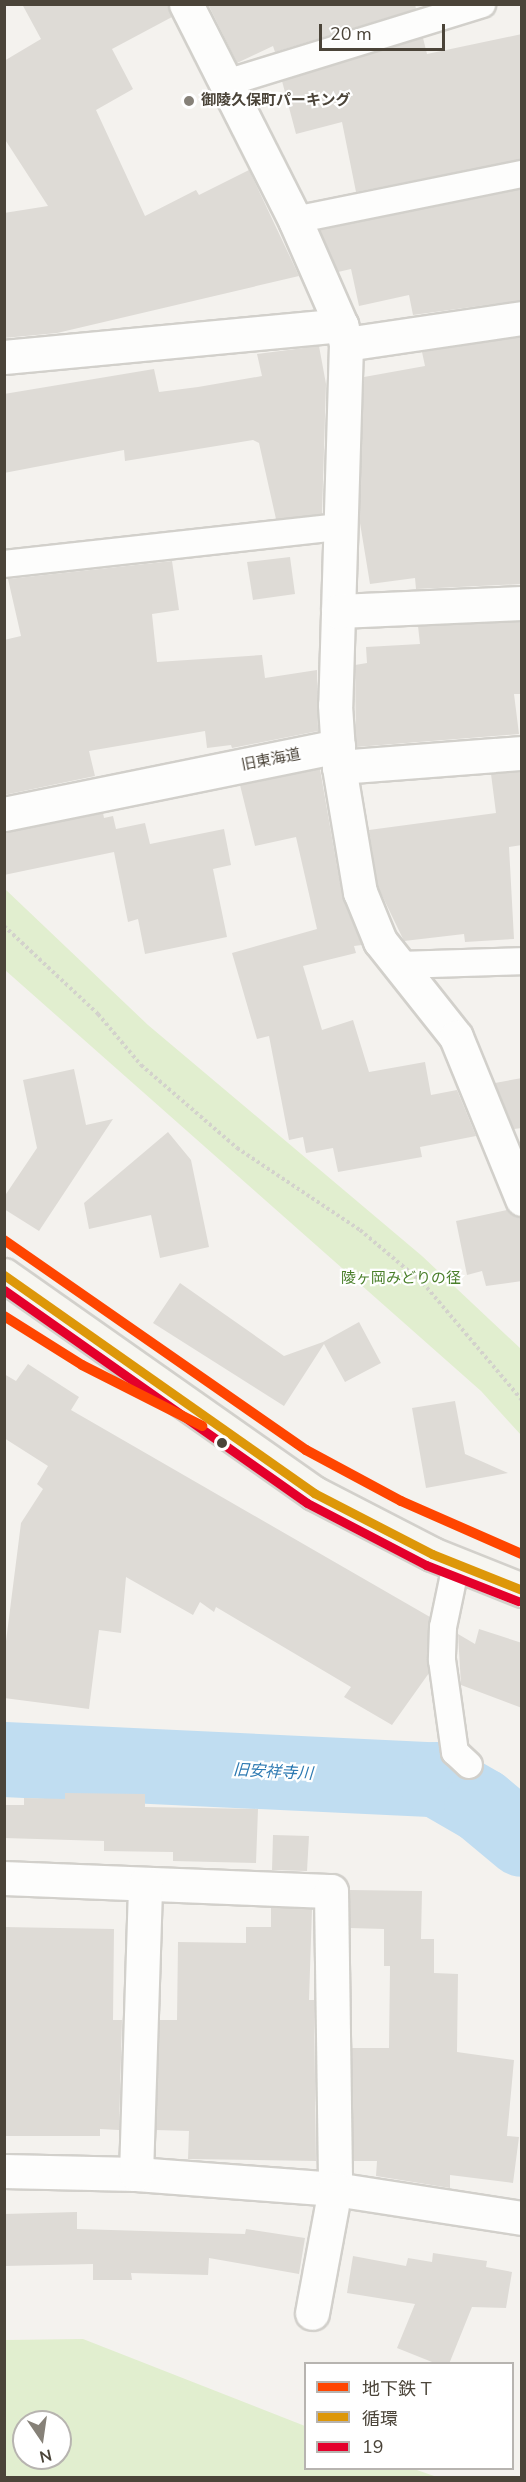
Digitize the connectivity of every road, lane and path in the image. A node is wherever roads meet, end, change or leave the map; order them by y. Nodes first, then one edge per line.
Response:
1 (186, 4) edge
2 (482, 4) edge
3 (226, 83) junction
4 (522, 174) edge
5 (295, 220) junction
6 (522, 318) edge
7 (343, 334) junction
8 (4, 357) edge
9 (338, 527) junction
10 (4, 564) edge
11 (522, 603) edge
12 (338, 611) junction
13 (522, 753) edge
14 (338, 757) junction
15 (4, 814) edge
16 (4, 926) edge
17 (522, 961) edge
18 (396, 965) junction
19 (520, 1190) edge
20 (4, 1275) edge
21 (522, 1400) edge
22 (456, 1564) junction
23 (522, 1590) edge
24 (469, 1765) dead end
25 (4, 1878) edge
26 (145, 1884) junction
27 (4, 2171) edge
28 (136, 2174) junction
29 (335, 2188) junction
30 (522, 2218) edge
31 (312, 2313) dead end

1 - 3 street
2 - 3 lane
3 - 5 street
4 - 5 lane
5 - 7 street
6 - 7 street
7 - 8 street
7 - 9 street
9 - 10 lane
9 - 12 street
11 - 12 street
12 - 14 street
13 - 14 street, 旧東海道
14 - 15 street, 旧東海道
14 - 18 street
16 - 21 path
17 - 18 lane
18 - 19 street
20 - 22 main road
22 - 23 main road
22 - 24 lane
25 - 26 street
26 - 28 street
26 - 29 street
27 - 28 street
28 - 29 street
29 - 30 street
29 - 31 street

